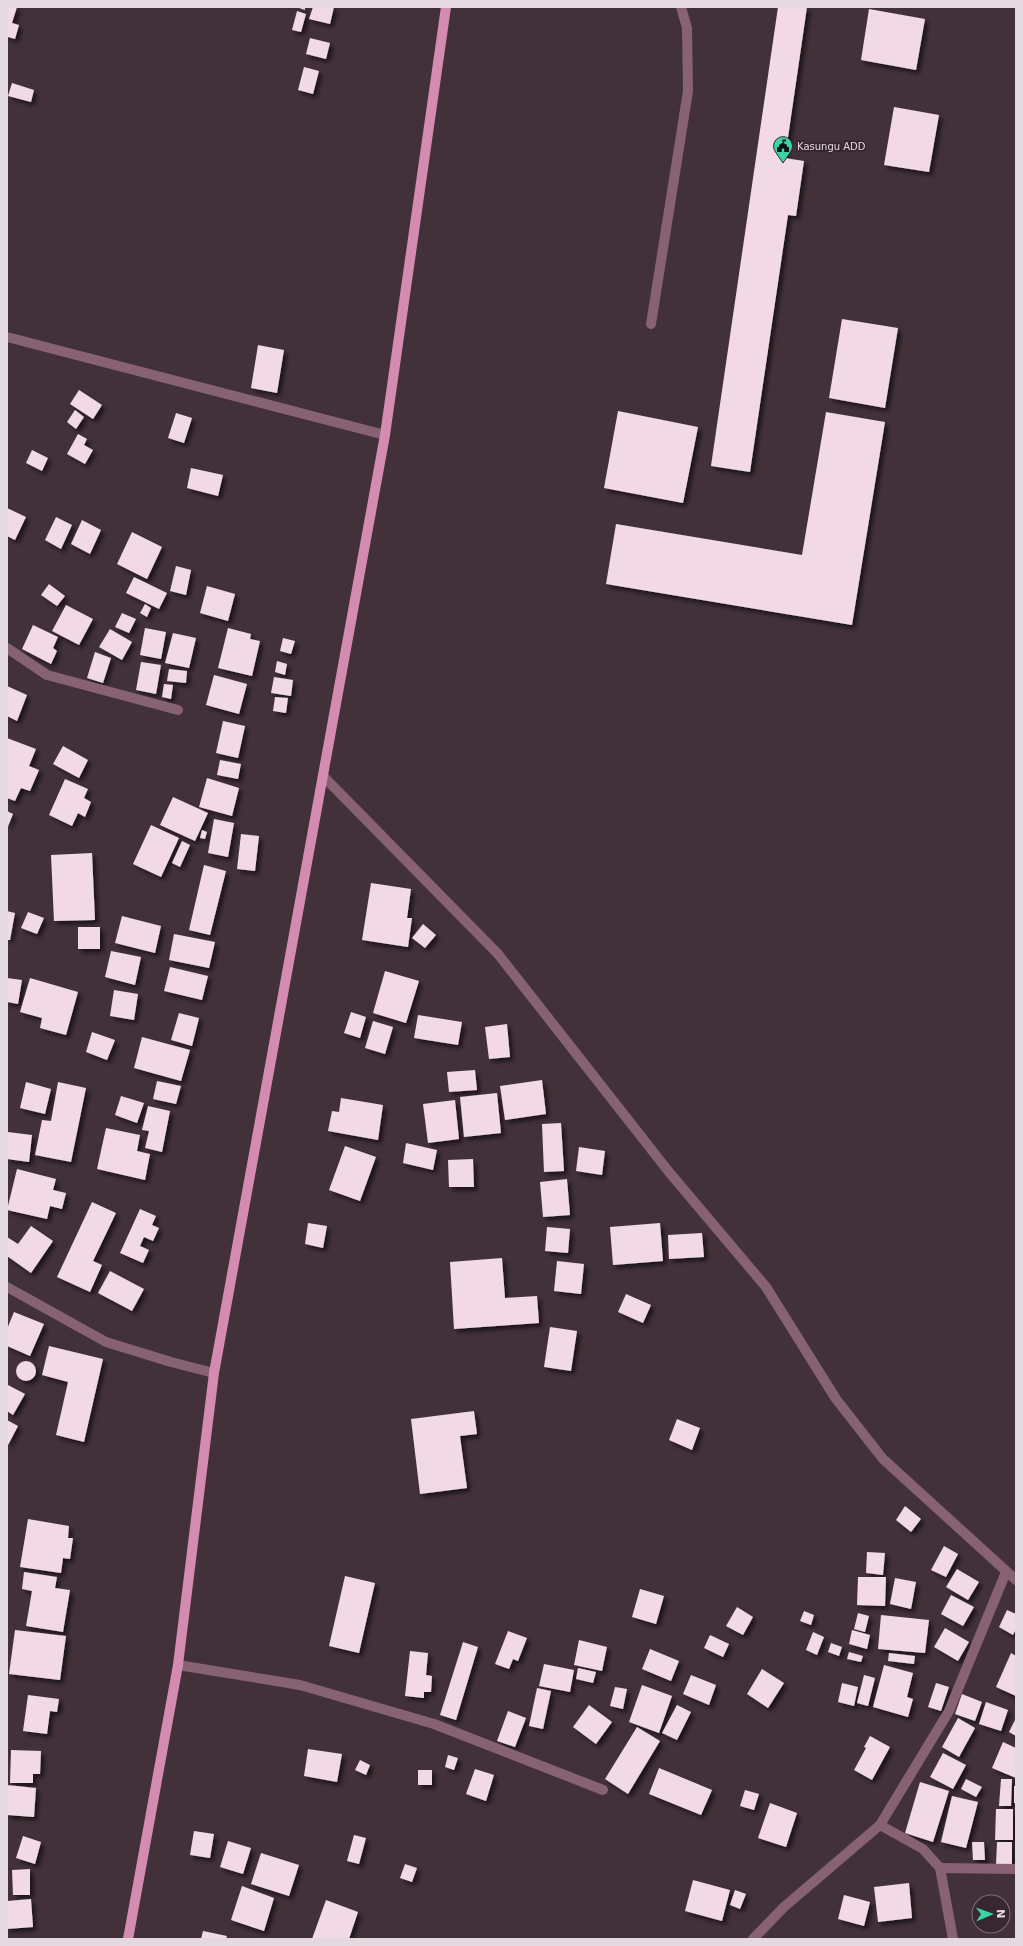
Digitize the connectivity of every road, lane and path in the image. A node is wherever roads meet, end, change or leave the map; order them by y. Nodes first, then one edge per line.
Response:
1 (446, 7) edge
2 (681, 7) edge
3 (651, 324) dead end
4 (7, 337) edge
5 (385, 435) junction
6 (7, 648) edge
7 (178, 710) dead end
8 (323, 776) junction
9 (7, 1287) edge
10 (214, 1373) junction
11 (1006, 1572) junction
12 (1016, 1580) edge
13 (178, 1665) junction
14 (603, 1790) dead end
15 (880, 1825) junction
16 (940, 1868) junction
17 (1016, 1869) edge
18 (128, 1939) edge
19 (753, 1939) edge
20 (953, 1939) edge

1 - 5 main road
2 - 3 street
4 - 5 street
5 - 8 main road
6 - 7 street
8 - 10 main road
8 - 11 street
9 - 10 street
10 - 13 main road
11 - 12 street
11 - 15 street
13 - 14 street
13 - 18 main road
15 - 16 street
15 - 19 street
16 - 17 street
16 - 20 street

